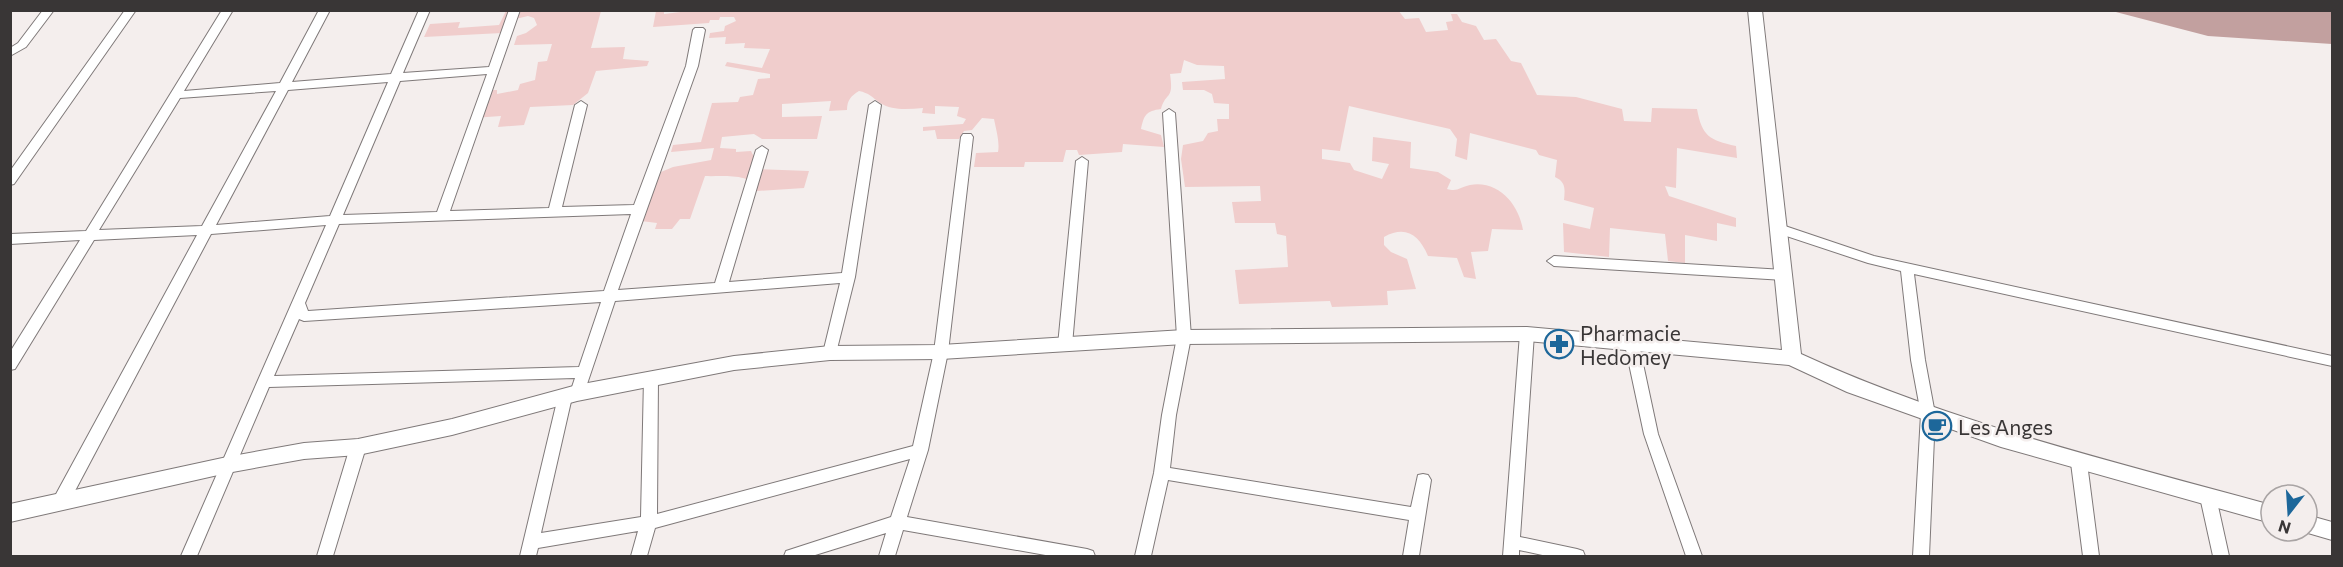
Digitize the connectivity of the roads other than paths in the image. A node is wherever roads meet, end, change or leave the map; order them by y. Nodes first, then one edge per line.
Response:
1 (49, 10) edge
2 (131, 10) edge
3 (228, 10) edge
4 (326, 10) edge
5 (425, 10) edge
6 (514, 10) edge
7 (1755, 10) edge
8 (699, 30) dead end
9 (10, 53) edge
10 (493, 70) junction
11 (396, 78) junction
12 (285, 86) junction
13 (176, 95) junction
14 (581, 105) dead end
15 (874, 105) dead end
16 (1169, 113) dead end
17 (967, 137) dead end
18 (762, 150) dead end
19 (1082, 161) dead end
20 (10, 181) edge
21 (639, 209) junction
22 (554, 212) junction
23 (442, 216) junction
24 (334, 220) junction
25 (1779, 229) junction
26 (207, 230) junction
27 (91, 234) junction
28 (10, 239) edge
29 (1554, 261) dead end
30 (1907, 268) junction
31 (1783, 275) junction
32 (848, 277) junction
33 (720, 288) junction
34 (610, 296) junction
35 (298, 303) junction
36 (1527, 334) junction
37 (1184, 337) junction
38 (1065, 345) junction
39 (1632, 345) junction
40 (941, 352) junction
41 (831, 353) junction
42 (1792, 358) junction
43 (2332, 361) edge
44 (10, 365) edge
45 (584, 372) junction
46 (651, 378) junction
47 (263, 382) junction
48 (571, 395) junction
49 (1928, 414) junction
50 (358, 447) junction
51 (920, 450) junction
52 (2079, 462) junction
53 (227, 465) junction
54 (1162, 473) junction
55 (1423, 480) dead end
56 (2208, 497) junction
57 (61, 501) junction
58 (2259, 511) edge
59 (10, 513) edge
60 (1417, 515) junction
61 (898, 522) junction
62 (649, 523) junction
63 (529, 549) edge
64 (1512, 549) edge
65 (1011, 550) edge
66 (189, 556) edge
67 (325, 556) edge
68 (639, 556) edge
69 (792, 556) edge
70 (887, 556) edge
71 (1087, 556) edge
72 (1143, 556) edge
73 (1411, 556) edge
74 (1578, 556) edge
75 (1694, 556) edge
76 (1921, 556) edge
77 (2091, 556) edge
78 (2221, 556) edge

1 - 9 street
2 - 20 street
3 - 13 street
4 - 12 street
5 - 11 street
6 - 10 street
7 - 25 street
8 - 21 street
10 - 11 street
10 - 23 street
11 - 12 street
11 - 24 street
12 - 13 street
12 - 26 street
13 - 27 street
14 - 22 street
15 - 32 street
16 - 37 street
17 - 40 street
18 - 33 street
19 - 38 street
21 - 22 street
21 - 34 street
22 - 23 street
23 - 24 street
24 - 26 street
24 - 35 street
25 - 30 street
25 - 31 street
26 - 27 street
26 - 57 street
27 - 28 street
27 - 44 street
29 - 31 street
30 - 43 street
30 - 49 street
31 - 42 street
32 - 33 street
32 - 41 street
33 - 34 street
34 - 35 street
34 - 45 street
35 - 47 street
36 - 37 street
36 - 39 street
36 - 64 street
37 - 38 street
37 - 54 street
38 - 40 street
39 - 42 street
39 - 75 street
40 - 41 street
40 - 51 street
41 - 46 street
42 - 49 street
45 - 47 street
45 - 48 street
46 - 48 street
46 - 62 street
47 - 53 street
48 - 50 street
48 - 63 street
49 - 52 street
49 - 76 street
50 - 53 street
50 - 67 street
51 - 61 street
51 - 62 street
52 - 56 street
52 - 77 street
53 - 57 street
53 - 66 street
54 - 60 street
54 - 72 street
55 - 60 street
56 - 58 street
56 - 78 street
57 - 59 street
60 - 73 street
61 - 65 street
61 - 69 street
61 - 70 street
62 - 63 street
62 - 68 street
64 - 74 street
65 - 71 street

